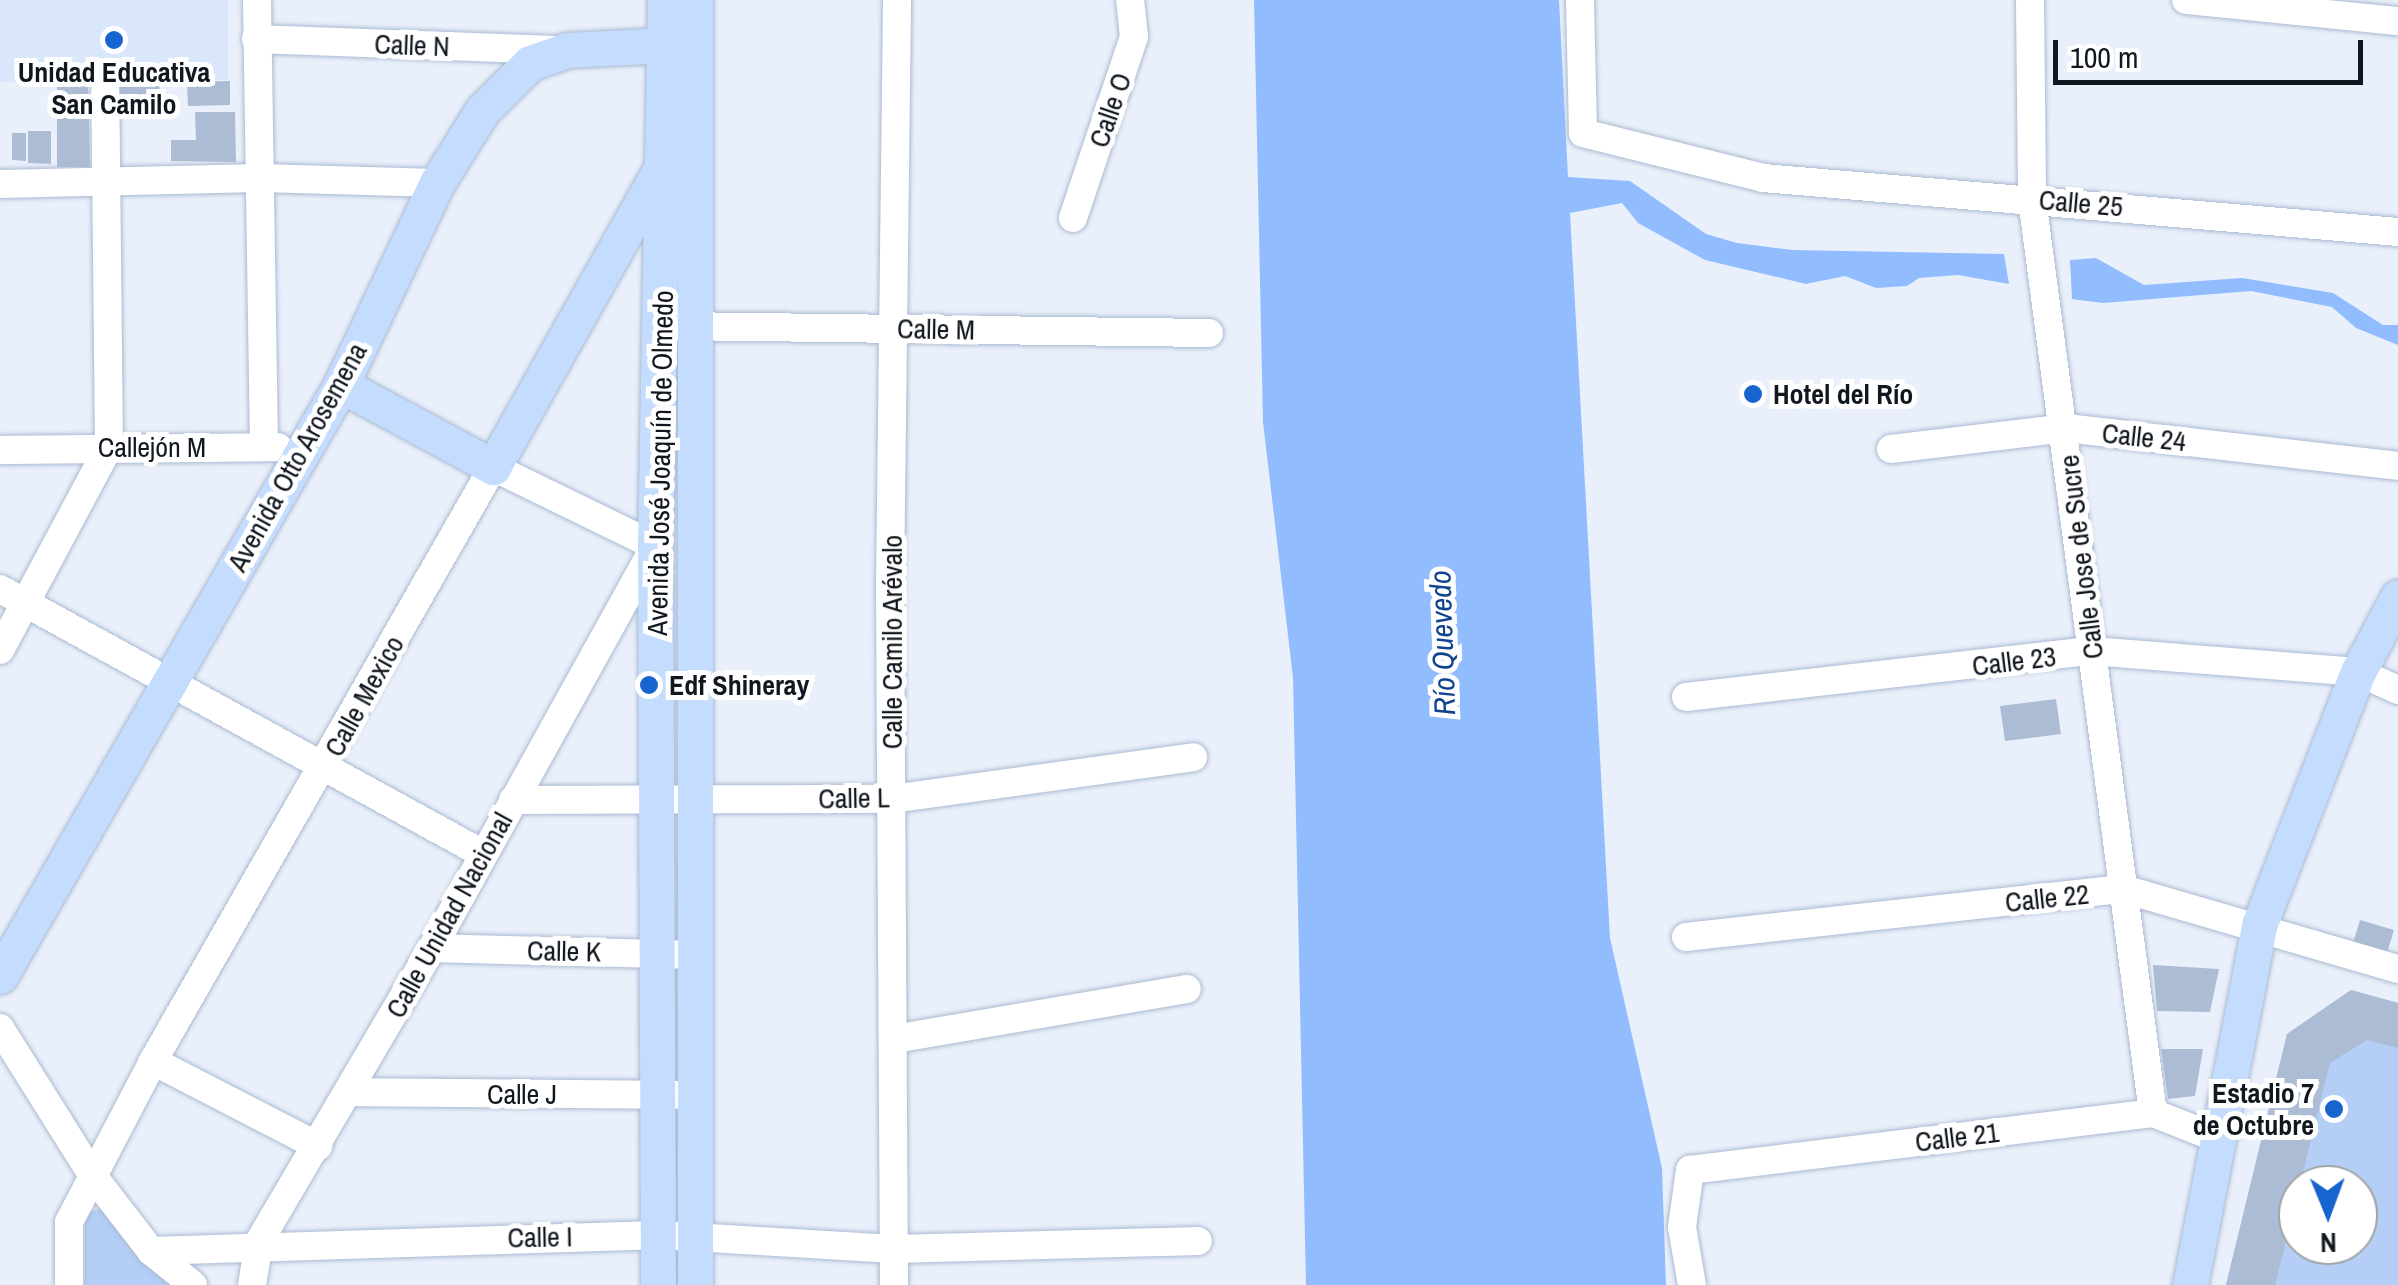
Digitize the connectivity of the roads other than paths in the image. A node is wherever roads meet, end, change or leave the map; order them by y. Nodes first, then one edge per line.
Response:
1 (257, 0) edge
2 (665, 0) edge
3 (695, 0) edge
4 (897, 0) edge
5 (1130, 0) edge
6 (1580, 0) edge
7 (2030, 0) edge
8 (2186, 0) edge
9 (2398, 21) edge
10 (256, 39) junction
11 (664, 45) junction
12 (567, 50) junction
13 (105, 90) dead end
14 (694, 119) junction
15 (664, 162) junction
16 (260, 178) junction
17 (108, 183) junction
18 (438, 183) junction
19 (0, 184) edge
20 (2032, 199) junction
21 (1073, 218) dead end
22 (2398, 232) edge
23 (679, 326) junction
24 (896, 329) junction
25 (1210, 333) dead end
26 (341, 385) junction
27 (2066, 428) junction
28 (109, 447) junction
29 (264, 447) junction
30 (305, 448) junction
31 (1891, 448) dead end
32 (0, 450) edge
33 (2398, 466) edge
34 (493, 467) junction
35 (655, 546) junction
36 (0, 589) edge
37 (2398, 597) edge
38 (28, 602) junction
39 (0, 650) edge
40 (2092, 651) junction
41 (2358, 672) junction
42 (170, 681) junction
43 (2398, 690) edge
44 (1686, 698) dead end
45 (1193, 757) dead end
46 (323, 768) junction
47 (658, 798) junction
48 (696, 799) junction
49 (892, 799) junction
50 (513, 800) junction
51 (483, 854) junction
52 (2124, 889) junction
53 (2260, 924) junction
54 (1686, 937) dead end
55 (432, 948) junction
56 (658, 954) junction
57 (695, 954) junction
58 (2398, 968) edge
59 (0, 976) edge
60 (1187, 989) dead end
61 (0, 1028) edge
62 (894, 1039) junction
63 (153, 1060) junction
64 (348, 1092) junction
65 (657, 1095) junction
66 (696, 1096) junction
67 (2152, 1112) junction
68 (2219, 1138) junction
69 (318, 1146) junction
70 (93, 1176) junction
71 (659, 1235) junction
72 (695, 1238) junction
73 (1198, 1241) dead end
74 (259, 1242) junction
75 (894, 1249) junction
76 (152, 1250) junction
77 (69, 1285) edge
78 (193, 1285) edge
79 (252, 1285) edge
80 (658, 1285) edge
81 (695, 1285) edge
82 (894, 1285) edge
83 (1692, 1285) edge
84 (2190, 1285) edge

1 - 10 street
2 - 11 main road, Avenida José Joaquín de Olmedo
3 - 14 main road, Avenida José Joaquín de Olmedo
4 - 24 street, Calle Camilo Arévalo
5 - 21 street, Calle O
6 - 20 street, Calle 25
7 - 20 street, Calle Jose de Sucre
8 - 9 street
10 - 12 street, Calle N
10 - 16 street
11 - 12 main road, Avenida Otto Arosemena
11 - 15 main road, Avenida José Joaquín de Olmedo
12 - 18 main road, Avenida Otto Arosemena
13 - 17 street
14 - 15 main road, Calle Mexico
14 - 23 main road, Avenida José Joaquín de Olmedo
15 - 23 main road, Avenida José Joaquín de Olmedo
15 - 34 main road, Calle Mexico
16 - 17 street
16 - 18 street
16 - 29 street
17 - 19 street
17 - 28 street
18 - 26 main road, Avenida Otto Arosemena
20 - 22 street, Calle 25
20 - 27 street, Calle Jose de Sucre
23 - 24 street, Calle M
23 - 35 main road, Avenida José Joaquín de Olmedo
23 - 48 main road, Avenida José Joaquín de Olmedo
24 - 25 street, Calle M
24 - 49 street, Calle Camilo Arévalo
26 - 30 main road, Avenida Otto Arosemena
26 - 34 main road
27 - 31 street, Calle 24
27 - 33 street, Calle 24
27 - 40 street, Calle Jose de Sucre
28 - 29 street, Callejón M
28 - 32 street, Callejón M
28 - 38 street
29 - 30 street, Callejón M
30 - 42 main road, Avenida Otto Arosemena
34 - 35 street
34 - 46 street, Calle Mexico
35 - 47 main road, Avenida José Joaquín de Olmedo
35 - 50 street, Calle Unidad Nacional
36 - 38 street
37 - 41 main road
38 - 39 street
38 - 42 street
40 - 41 street, Calle 23
40 - 44 street, Calle 23
40 - 52 street, Calle Jose de Sucre
41 - 43 street, Calle 23
41 - 53 main road
42 - 46 street
42 - 59 main road, Avenida Otto Arosemena
45 - 49 street, Calle L
46 - 51 street
46 - 63 street, Calle Mexico
47 - 48 street, Calle L
47 - 50 street, Calle L
47 - 56 main road, Avenida José Joaquín de Olmedo
48 - 49 street, Calle L
48 - 57 main road, Avenida José Joaquín de Olmedo
49 - 62 street, Calle Camilo Arévalo
50 - 51 street, Calle Unidad Nacional
51 - 55 street, Calle Unidad Nacional
52 - 53 street, Calle 22
52 - 54 street, Calle 22
52 - 67 street, Calle Jose de Sucre
53 - 58 street, Calle 22
53 - 68 main road
55 - 56 street, Calle K
55 - 64 street, Calle Unidad Nacional
56 - 57 street, Calle K
56 - 65 main road, Avenida José Joaquín de Olmedo
57 - 66 main road, Avenida José Joaquín de Olmedo
60 - 62 street
61 - 70 street
62 - 75 street, Calle Camilo Arévalo
63 - 69 street
63 - 70 street, Calle Mexico
64 - 65 street, Calle J
64 - 69 street, Calle Unidad Nacional
65 - 66 street, Calle J
65 - 71 main road, Avenida José Joaquín de Olmedo
66 - 72 main road, Avenida José Joaquín de Olmedo
67 - 68 street, Calle 21
67 - 83 street, Calle 21
68 - 84 main road
69 - 74 street, Calle Unidad Nacional
70 - 76 street
70 - 77 street, Calle Mexico
71 - 72 street, Calle I
71 - 74 street, Calle I
71 - 80 main road, Avenida José Joaquín de Olmedo
72 - 75 street, Calle I
72 - 81 main road, Avenida José Joaquín de Olmedo
73 - 75 street, Calle I
74 - 76 street, Calle I
74 - 79 street, Calle Unidad Nacional
75 - 82 street, Calle Camilo Arévalo
76 - 78 street

